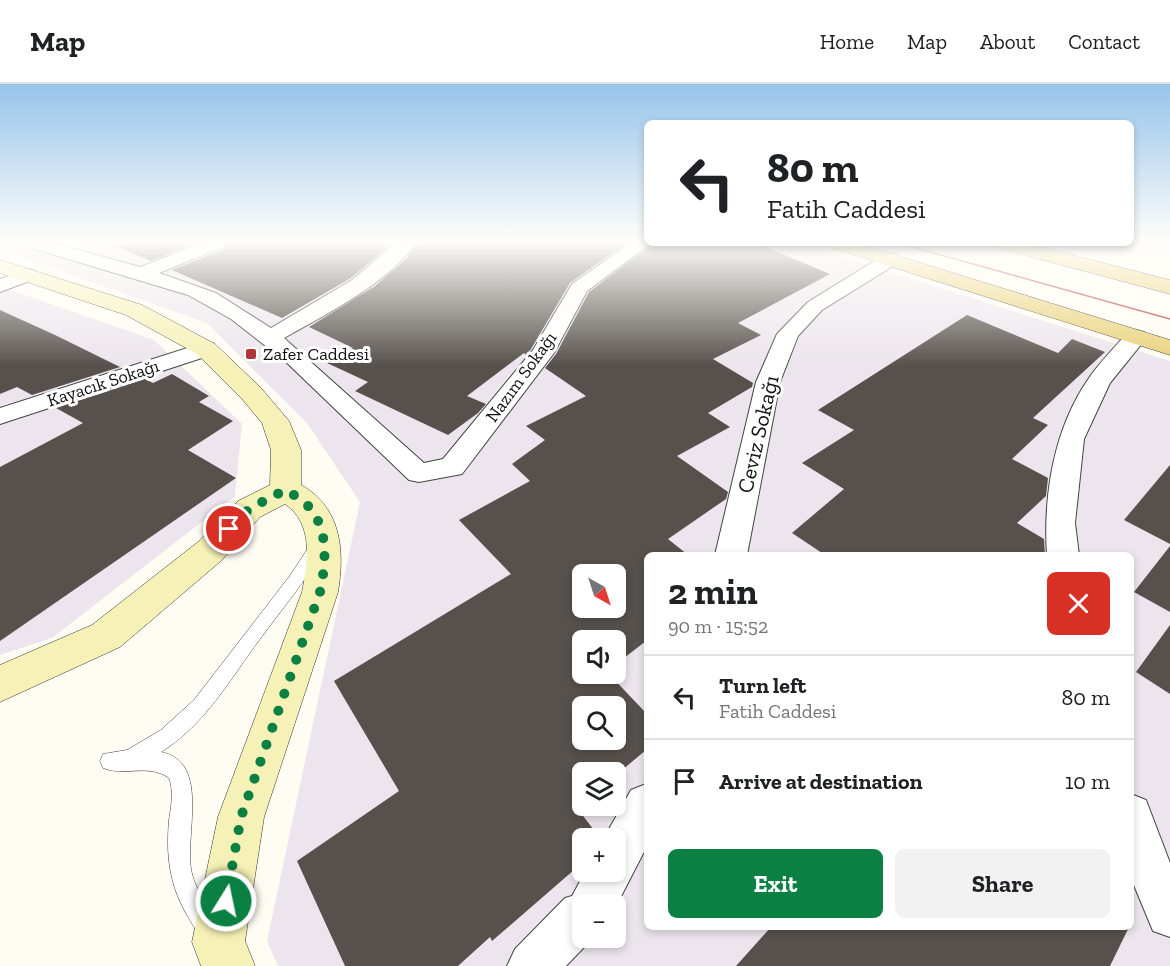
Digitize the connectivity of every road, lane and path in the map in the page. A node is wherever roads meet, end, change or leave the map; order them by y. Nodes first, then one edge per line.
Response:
1 (56, 284) edge
2 (173, 284) edge
3 (359, 284) edge
4 (584, 284) edge
5 (850, 284) edge
6 (970, 284) edge
7 (270, 337) junction
8 (1136, 337) junction
9 (1170, 348) edge
10 (206, 350) junction
11 (0, 416) edge
12 (285, 490) junction
13 (322, 538) junction
14 (732, 552) edge
15 (1063, 552) edge
16 (0, 684) edge
17 (134, 758) junction
18 (110, 761) dead end
19 (644, 809) edge
20 (1134, 825) edge
21 (626, 842) edge
22 (1170, 914) edge
23 (572, 925) edge
24 (223, 954) edge
25 (532, 966) edge

1 - 10 street
2 - 7 street
3 - 7 street
4 - 7 street, Nazım Sokağı
5 - 14 street, Ceviz Sokağı
6 - 8 main road
8 - 9 main road
8 - 15 street
10 - 11 street, Kayacık Sokağı
10 - 12 street
12 - 13 street
12 - 16 street
13 - 17 lane
13 - 24 street
17 - 18 lane
17 - 24 lane
19 - 21 street
20 - 22 street
23 - 25 street

